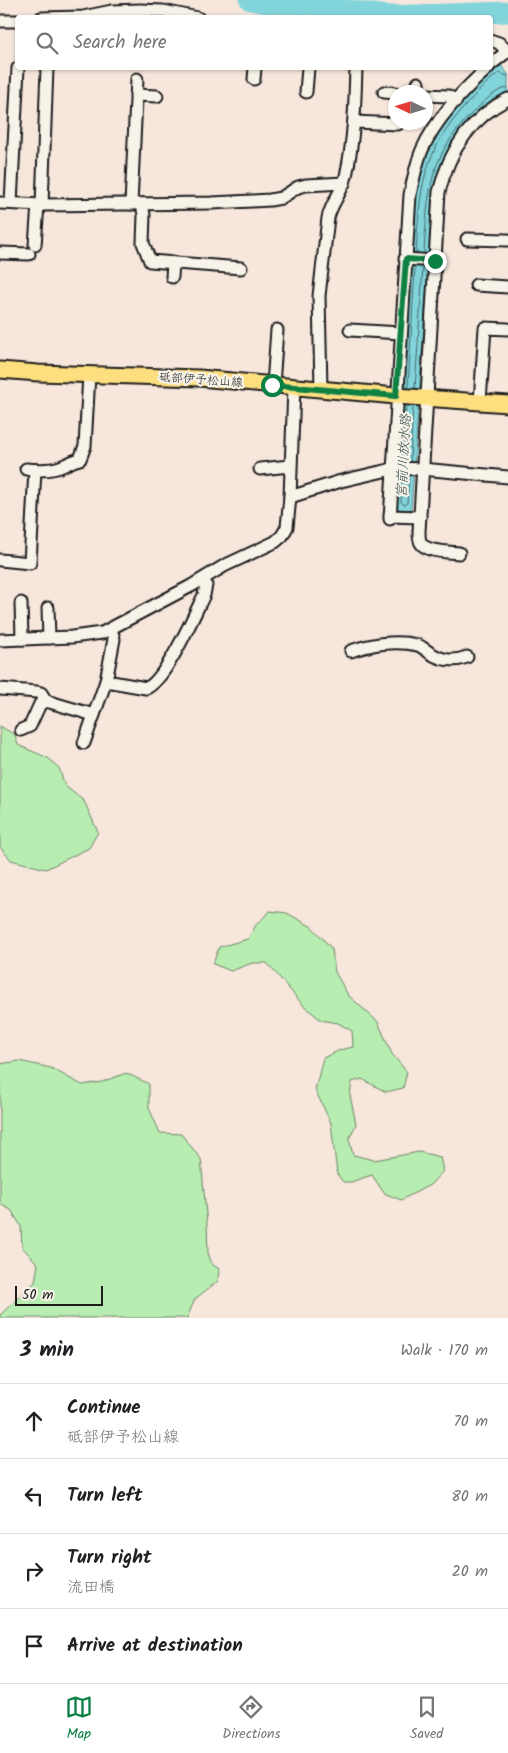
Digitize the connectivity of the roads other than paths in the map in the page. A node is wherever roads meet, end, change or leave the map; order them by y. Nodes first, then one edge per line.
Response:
1 (159, 12) edge
2 (112, 14) edge
3 (134, 14) edge
4 (178, 15) edge
5 (0, 21) edge
6 (15, 22) edge
7 (493, 41) edge
8 (508, 51) edge
9 (493, 63) edge
10 (18, 70) edge
11 (47, 70) edge
12 (308, 70) edge
13 (356, 70) edge
14 (485, 70) edge
15 (137, 79) dead end
16 (306, 92) dead end
17 (136, 95) junction
18 (433, 95) edge
19 (157, 96) dead end
20 (508, 99) edge
21 (456, 101) junction
22 (354, 122) junction
23 (388, 124) edge
24 (344, 183) junction
25 (6, 203) edge
26 (136, 204) junction
27 (40, 205) junction
28 (467, 240) dead end
29 (508, 240) edge
30 (0, 253) edge
31 (235, 255) dead end
32 (407, 259) junction
33 (432, 261) junction
34 (173, 263) junction
35 (172, 278) dead end
36 (476, 285) dead end
37 (508, 287) edge
38 (277, 330) dead end
39 (350, 330) dead end
40 (508, 330) edge
41 (400, 333) junction
42 (0, 370) edge
43 (89, 375) junction
44 (272, 385) junction
45 (294, 387) junction
46 (321, 389) junction
47 (399, 396) junction
48 (423, 398) junction
49 (480, 402) junction
50 (508, 404) edge
51 (290, 466) junction
52 (260, 469) dead end
53 (395, 469) junction
54 (420, 469) junction
55 (508, 477) edge
56 (290, 496) junction
57 (418, 517) junction
58 (460, 553) dead end
59 (0, 560) edge
60 (204, 579) junction
61 (21, 603) dead end
62 (48, 608) dead end
63 (111, 629) junction
64 (49, 638) junction
65 (22, 639) junction
66 (0, 640) edge
67 (350, 651) dead end
68 (468, 657) dead end
69 (106, 681) junction
70 (0, 690) edge
71 (46, 701) junction
72 (94, 715) junction
73 (22, 730) dead end
74 (84, 743) dead end

1 - 3 street
1 - 4 street
2 - 3 street
5 - 6 street
7 - 8 street
8 - 9 street
10 - 25 street
11 - 27 street
12 - 16 street
13 - 22 street
14 - 21 street
15 - 17 street
17 - 19 street
17 - 26 street
18 - 21 street
20 - 33 street
21 - 32 street
22 - 23 street
22 - 24 street
24 - 26 street
24 - 46 street
25 - 27 street
26 - 27 street
26 - 34 street
27 - 30 street
28 - 29 street
31 - 34 street
32 - 33 street
32 - 41 street
33 - 48 street
34 - 35 street
36 - 37 street
38 - 44 street
39 - 41 street
40 - 49 street
41 - 47 street
42 - 43 main road, 砥部伊予松山線
43 - 44 main road, 砥部伊予松山線
43 - 59 street
44 - 45 main road, 砥部伊予松山線
45 - 46 main road, 砥部伊予松山線
45 - 51 street
46 - 47 main road, 砥部伊予松山線
47 - 48 main road, 砥部伊予松山線
47 - 53 street
48 - 49 main road
48 - 54 street
49 - 50 main road
51 - 52 street
51 - 56 street
53 - 54 street
53 - 56 street
53 - 57 street
54 - 55 street
54 - 57 street
56 - 60 street
57 - 58 street
60 - 63 street
60 - 69 street
61 - 65 street
62 - 64 street
63 - 64 street
63 - 69 street
64 - 65 street
65 - 66 street
67 - 68 street
69 - 72 street
70 - 71 street
71 - 72 street
71 - 73 street
72 - 74 street

